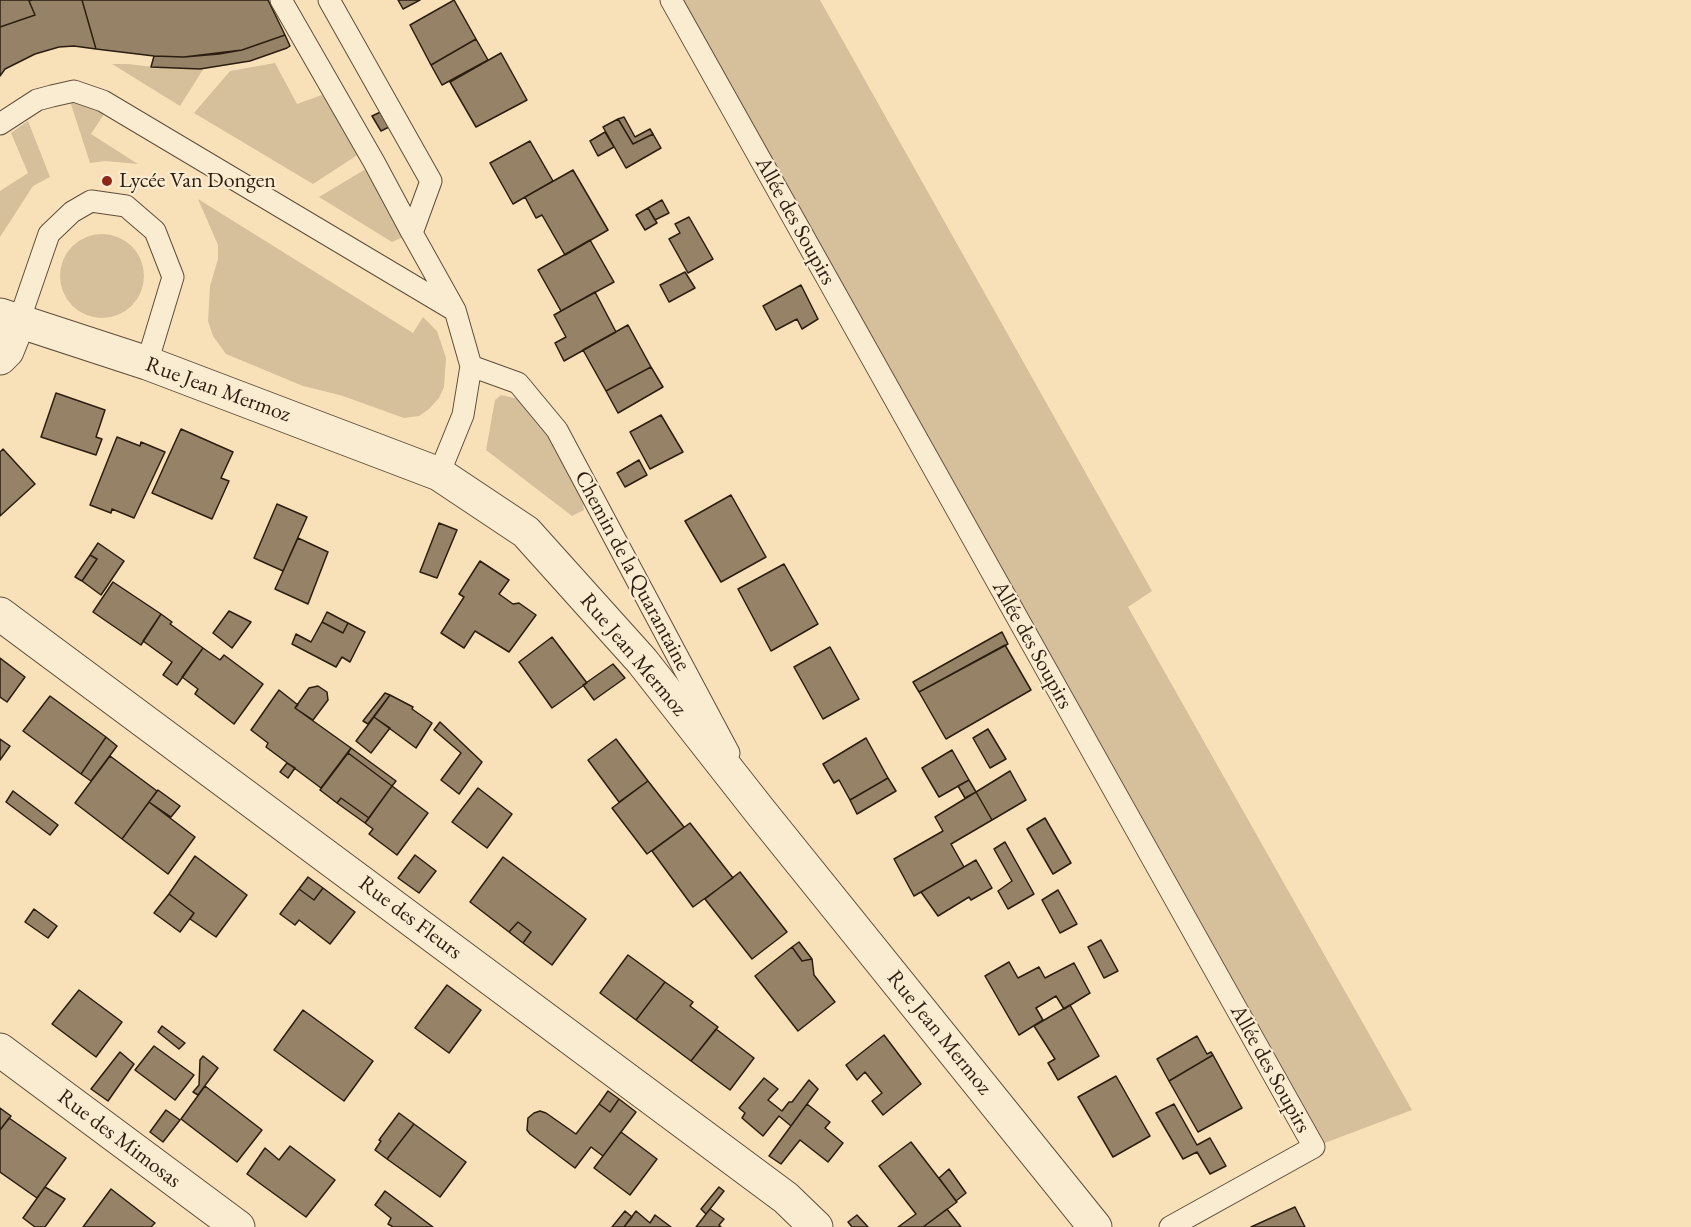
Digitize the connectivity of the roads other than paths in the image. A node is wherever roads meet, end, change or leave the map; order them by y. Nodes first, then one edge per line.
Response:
1 (281, 0) edge
2 (329, 0) edge
3 (670, 0) edge
4 (0, 124) edge
5 (412, 232) junction
6 (455, 310) junction
7 (9, 318) edge
8 (0, 358) edge
9 (147, 363) junction
10 (471, 366) junction
11 (439, 474) junction
12 (0, 614) edge
13 (759, 810) junction
14 (0, 1050) edge
15 (238, 1227) edge
16 (816, 1227) edge
17 (1095, 1227) edge
18 (1170, 1227) edge

1 - 5 lane
2 - 5 lane
3 - 18 lane, Allée des Soupirs
4 - 6 lane
5 - 6 lane
6 - 10 lane
7 - 8 street
7 - 9 street, Rue Jean Mermoz
7 - 9 lane
9 - 11 street, Rue Jean Mermoz
10 - 11 lane
10 - 13 lane, Chemin de la Quarantaine
11 - 13 street, Rue Jean Mermoz
12 - 16 street, Rue des Fleurs
13 - 17 street, Rue Jean Mermoz
14 - 15 street, Rue des Mimosas

